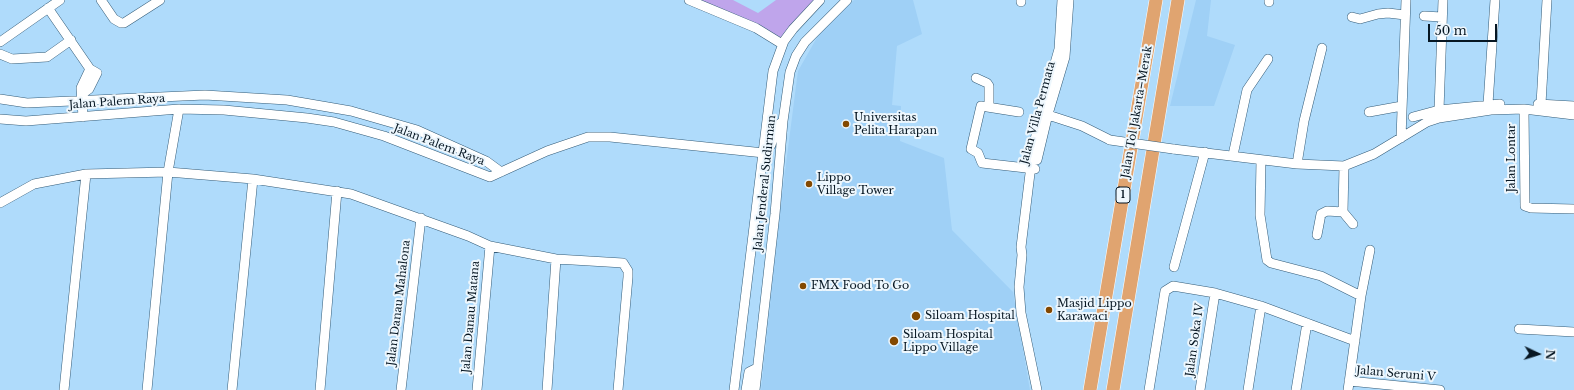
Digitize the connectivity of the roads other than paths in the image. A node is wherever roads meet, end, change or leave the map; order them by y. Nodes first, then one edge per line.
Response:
1 (60, 0) edge
2 (101, 0) edge
3 (160, 0) edge
4 (689, 0) edge
5 (820, 0) edge
6 (847, 0) edge
7 (1062, 0) edge
8 (1069, 0) edge
9 (1156, 0) edge
10 (1178, 0) edge
11 (1406, 0) edge
12 (1443, 0) edge
13 (1495, 0) edge
14 (1546, 0) edge
15 (48, 8) junction
16 (1405, 15) junction
17 (1424, 16) dead end
18 (1352, 17) dead end
19 (1442, 17) junction
20 (71, 40) junction
21 (0, 42) edge
22 (782, 44) junction
23 (1322, 48) dead end
24 (0, 54) edge
25 (1268, 59) dead end
26 (976, 78) dead end
27 (83, 97) junction
28 (0, 100) edge
29 (1488, 104) junction
30 (1541, 104) junction
31 (1402, 106) junction
32 (1574, 106) edge
33 (989, 107) junction
34 (178, 109) junction
35 (1524, 109) junction
36 (1439, 110) junction
37 (1019, 112) dead end
38 (1369, 112) dead end
39 (1044, 113) junction
40 (1574, 115) edge
41 (83, 117) junction
42 (1413, 117) dead end
43 (0, 119) edge
44 (783, 121) junction
45 (1401, 138) junction
46 (1205, 152) junction
47 (764, 153) junction
48 (1233, 155) junction
49 (1261, 160) junction
50 (1297, 164) junction
51 (1344, 166) junction
52 (1032, 169) junction
53 (168, 172) junction
54 (501, 172) junction
55 (86, 174) junction
56 (253, 180) junction
57 (337, 191) junction
58 (0, 203) edge
59 (1574, 210) edge
60 (1343, 212) junction
61 (421, 218) junction
62 (1353, 224) dead end
63 (1317, 235) dead end
64 (490, 246) junction
65 (1370, 250) dead end
66 (556, 259) junction
67 (1174, 267) dead end
68 (1214, 294) junction
69 (1361, 296) junction
70 (1261, 306) junction
71 (1307, 323) junction
72 (1519, 329) dead end
73 (1574, 332) edge
74 (1355, 341) junction
75 (757, 368) junction
76 (1348, 385) edge
77 (1400, 389) edge
78 (64, 390) edge
79 (147, 390) edge
80 (232, 390) edge
81 (320, 390) edge
82 (401, 390) edge
83 (477, 390) edge
84 (547, 390) edge
85 (618, 390) edge
86 (734, 390) edge
87 (746, 390) edge
88 (755, 390) edge
89 (1037, 390) edge
90 (1090, 390) edge
91 (1113, 390) edge
92 (1149, 390) edge
93 (1200, 390) edge
94 (1248, 390) edge
95 (1296, 390) edge
96 (1430, 390) edge
97 (1440, 390) edge

1 - 15 street
2 - 3 street
4 - 22 street
5 - 22 street, Jalan Jenderal Sudirman
6 - 44 street, Jalan Jenderal Sudirman
7 - 39 street, Jalan Villa Permata
8 - 39 street, Jalan Villa Permata
9 - 90 highway, Jalan Tol Jakarta–Merak / 1
10 - 91 highway, Jalan Tol Jakarta–Merak / 1
11 - 16 street
12 - 19 street
13 - 29 street
14 - 30 street
15 - 20 street
15 - 21 street
16 - 18 street
16 - 31 street
17 - 19 street
19 - 36 street
20 - 24 street
20 - 27 street
22 - 47 street, Jalan Jenderal Sudirman
23 - 50 street
25 - 48 street
26 - 33 street
27 - 28 street, Jalan Palem Raya
27 - 41 street
27 - 54 street, Jalan Palem Raya
29 - 30 street
29 - 36 street
30 - 32 street
31 - 38 street
31 - 45 street
33 - 37 street
33 - 52 street
34 - 41 street, Jalan Palem Raya
34 - 53 street
34 - 54 street, Jalan Palem Raya
35 - 40 street
35 - 45 street
35 - 59 street, Jalan Lontar
36 - 42 street
39 - 46 street, bridge
39 - 52 street, Jalan Villa Permata
41 - 43 street, Jalan Palem Raya
44 - 47 street
44 - 75 street, Jalan Jenderal Sudirman
45 - 51 street
46 - 48 street
46 - 67 street
47 - 54 street
47 - 86 street, Jalan Jenderal Sudirman
48 - 49 street
49 - 50 street
49 - 69 street
50 - 51 street
51 - 60 street
52 - 89 street, Jalan Villa Permata
53 - 55 street
53 - 56 street
53 - 79 street
55 - 58 street
55 - 78 street
56 - 57 street
56 - 80 street
57 - 61 street
57 - 81 street
60 - 62 street
60 - 63 street
61 - 64 street
61 - 82 street, Jalan Danau Mahalona
64 - 66 street
64 - 83 street, Jalan Danau Matana
65 - 69 street
66 - 84 street
66 - 85 street
68 - 70 street
68 - 92 street
68 - 93 street, Jalan Soka IV
69 - 74 street
70 - 71 street
70 - 94 street
71 - 74 street
71 - 95 street
72 - 73 street
74 - 76 street
75 - 87 street
75 - 88 street, Jalan Jenderal Sudirman
76 - 77 street, Jalan Seruni V
77 - 96 street, Jalan Seruni V
96 - 97 street, Jalan Seruni V

